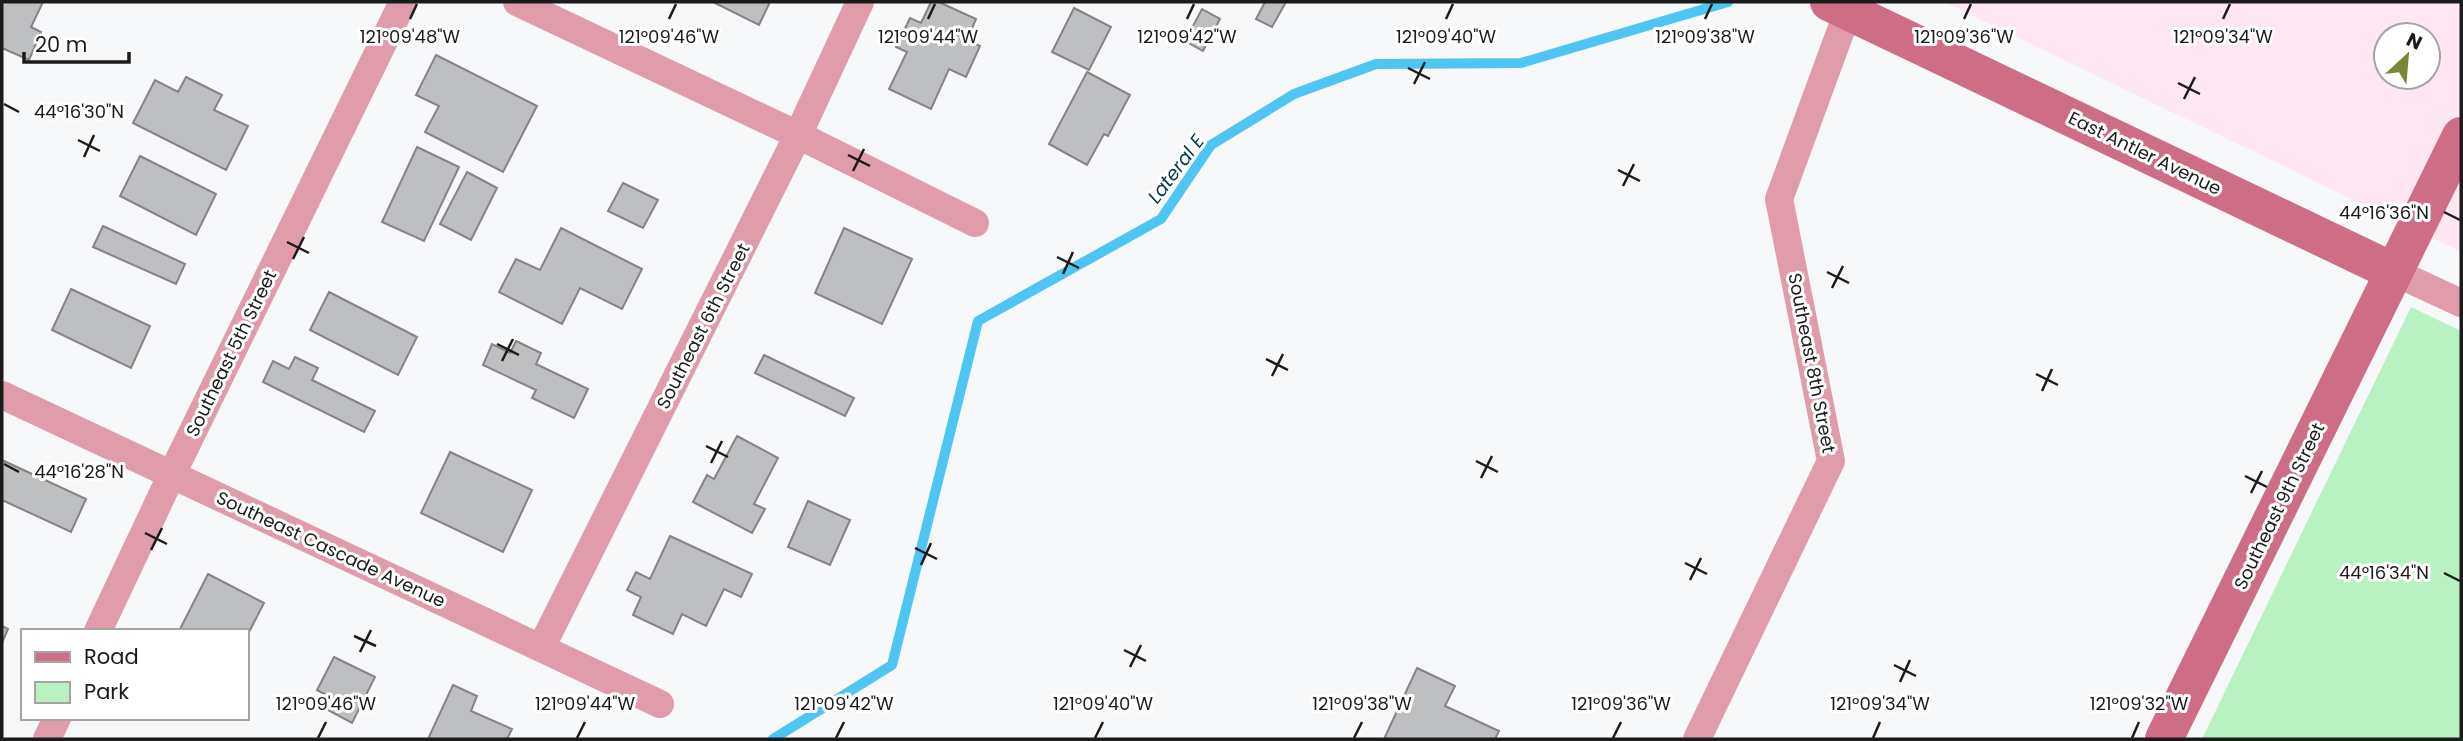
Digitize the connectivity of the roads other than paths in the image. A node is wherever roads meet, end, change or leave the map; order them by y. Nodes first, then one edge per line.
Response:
1 (403, 2) edge
2 (517, 2) edge
3 (860, 2) edge
4 (1839, 7) edge
5 (799, 135) junction
6 (2461, 136) edge
7 (975, 223) dead end
8 (2395, 272) junction
9 (2461, 303) edge
10 (2, 395) edge
11 (172, 474) junction
12 (99, 629) edge
13 (541, 648) junction
14 (660, 704) dead end
15 (56, 720) edge
16 (47, 739) edge
17 (1697, 739) edge
18 (2164, 739) edge

1 - 11 street, Southeast 5th Street
2 - 5 street
3 - 5 street, Southeast 6th Street
4 - 8 main road, East Antler Avenue
4 - 17 street, Southeast 8th Street
5 - 7 street
5 - 13 street, Southeast 6th Street
6 - 8 main road, Southeast 9th Street
8 - 9 street, East Antler Avenue
8 - 18 main road, Southeast 9th Street
10 - 11 street, Southeast Cascade Avenue
11 - 12 street, Southeast 5th Street
11 - 13 street, Southeast Cascade Avenue
13 - 14 street, Southeast Cascade Avenue
15 - 16 street

